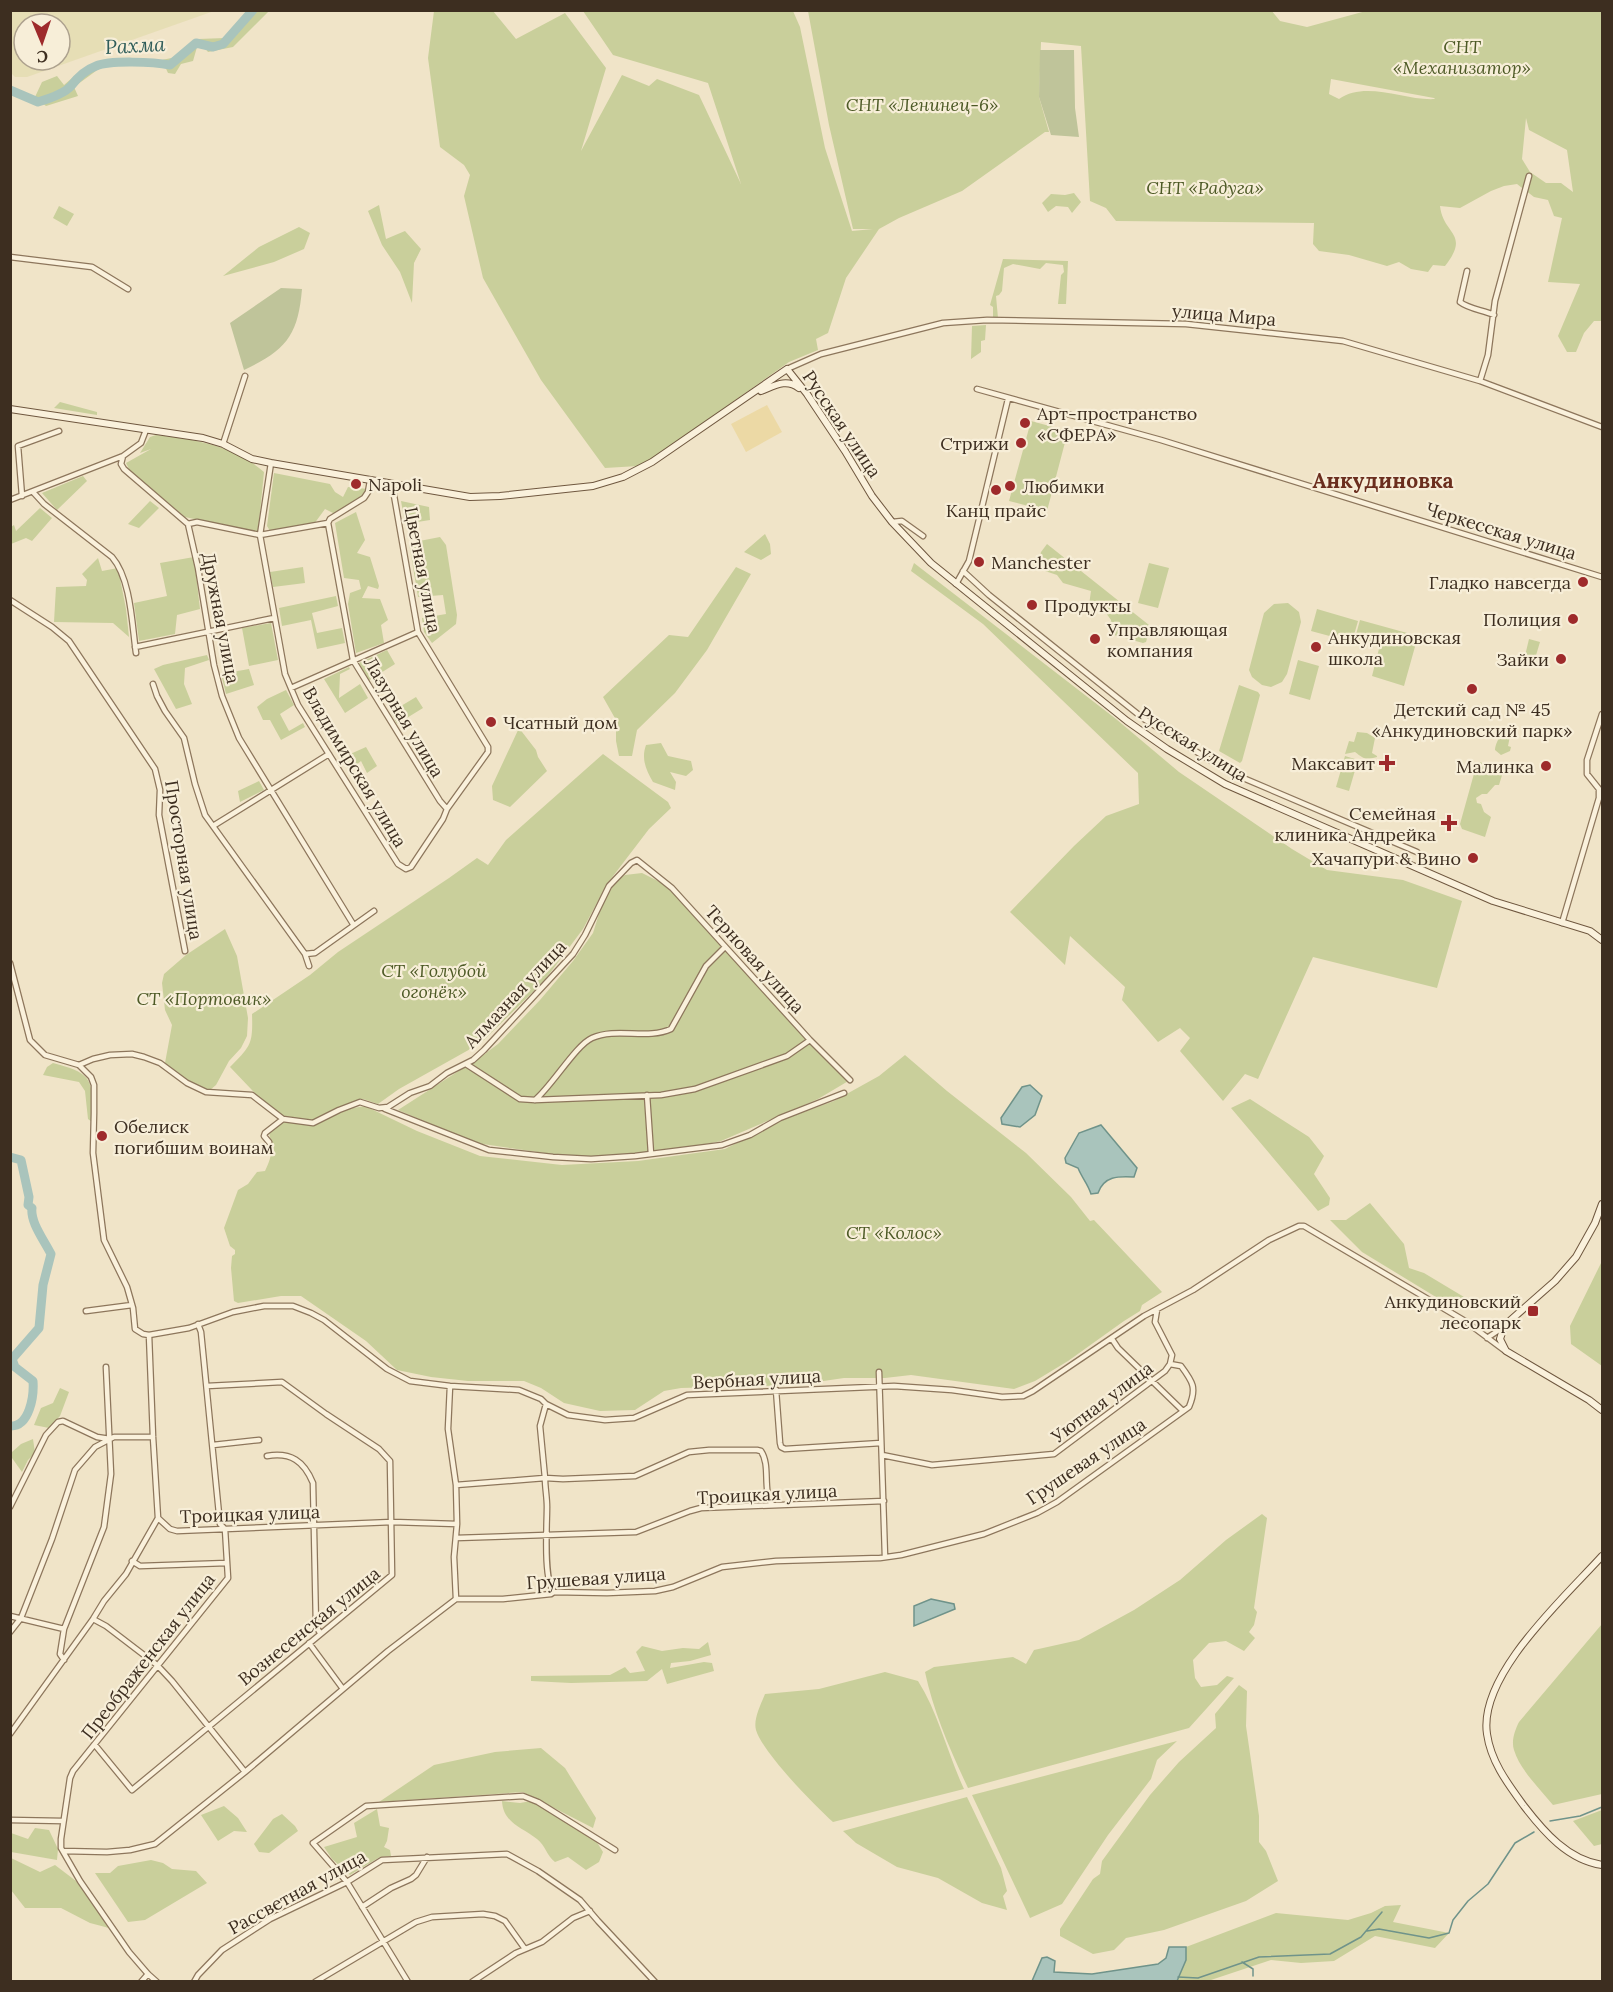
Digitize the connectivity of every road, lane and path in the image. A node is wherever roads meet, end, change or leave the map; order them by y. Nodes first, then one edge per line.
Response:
1 (1529, 176) dead end
2 (10, 257) edge
3 (1467, 271) dead end
4 (128, 289) dead end
5 (1494, 315) junction
6 (788, 369) junction
7 (245, 376) dead end
8 (1480, 381) junction
9 (977, 389) dead end
10 (807, 394) junction
11 (749, 395) junction
12 (1008, 399) junction
13 (10, 409) edge
14 (1602, 427) edge
15 (146, 430) junction
16 (59, 431) dead end
17 (223, 444) junction
18 (18, 446) junction
19 (10, 448) edge
20 (123, 456) junction
21 (271, 462) junction
22 (370, 481) junction
23 (392, 484) junction
24 (33, 492) junction
25 (22, 496) junction
26 (10, 500) edge
27 (892, 522) junction
28 (328, 523) junction
29 (188, 524) junction
30 (260, 535) junction
31 (923, 536) dead end
32 (963, 571) junction
33 (1602, 577) edge
34 (956, 584) junction
35 (10, 600) edge
36 (274, 618) junction
37 (207, 632) junction
38 (418, 632) junction
39 (353, 660) junction
40 (153, 684) dead end
41 (291, 688) junction
42 (1602, 714) edge
43 (329, 754) junction
44 (271, 789) junction
45 (447, 809) junction
46 (213, 826) junction
47 (1417, 852) dead end
48 (634, 861) joint
49 (374, 911) dead end
50 (1562, 923) junction
51 (353, 924) junction
52 (1590, 931) junction
53 (341, 934) junction
54 (1602, 934) edge
55 (345, 939) dead end
56 (1602, 940) edge
57 (726, 947) junction
58 (185, 951) dead end
59 (305, 954) junction
60 (10, 963) edge
61 (309, 966) dead end
62 (810, 1040) junction
63 (466, 1064) junction
64 (79, 1065) junction
65 (849, 1080) dead end
66 (844, 1093) dead end
67 (647, 1095) junction
68 (535, 1100) junction
69 (382, 1108) junction
70 (283, 1119) junction
71 (269, 1142) dead end
72 (651, 1154) junction
73 (1602, 1204) edge
74 (132, 1305) junction
75 (1157, 1310) junction
76 (86, 1311) dead end
77 (198, 1324) junction
78 (1504, 1326) junction
79 (149, 1335) junction
80 (1487, 1338) junction
81 (1112, 1339) junction
82 (1506, 1351) junction
83 (1170, 1364) junction
84 (106, 1367) dead end
85 (879, 1372) dead end
86 (1152, 1381) junction
87 (207, 1386) junction
88 (450, 1386) junction
89 (880, 1387) junction
90 (776, 1390) junction
91 (546, 1404) junction
92 (1602, 1410) edge
93 (1183, 1411) junction
94 (153, 1437) junction
95 (110, 1439) junction
96 (259, 1440) dead end
97 (881, 1443) junction
98 (213, 1445) junction
99 (882, 1455) junction
100 (267, 1456) dead end
101 (544, 1478) junction
102 (456, 1485) junction
103 (884, 1501) junction
104 (772, 1505) junction
105 (10, 1507) edge
106 (158, 1518) junction
107 (392, 1522) junction
108 (457, 1524) junction
109 (314, 1526) junction
110 (225, 1529) junction
111 (547, 1535) junction
112 (456, 1538) junction
113 (1602, 1556) edge
114 (885, 1557) junction
115 (132, 1561) junction
116 (227, 1563) junction
117 (554, 1592) junction
118 (456, 1599) junction
119 (10, 1616) edge
120 (21, 1618) junction
121 (93, 1619) junction
122 (64, 1629) junction
123 (10, 1632) edge
124 (320, 1633) junction
125 (309, 1643) junction
126 (64, 1660) junction
127 (157, 1665) junction
128 (343, 1689) junction
129 (209, 1726) junction
130 (10, 1734) edge
131 (95, 1745) junction
132 (245, 1772) junction
133 (10, 1820) edge
134 (63, 1821) junction
135 (615, 1850) dead end
136 (63, 1851) junction
137 (427, 1857) junction
138 (1602, 1865) edge
139 (347, 1882) junction
140 (362, 1907) junction
141 (590, 1911) junction
142 (383, 1940) junction
143 (525, 1949) junction
144 (148, 1974) junction
145 (141, 1982) edge
146 (157, 1982) edge
147 (194, 1982) edge
148 (315, 1982) edge
149 (408, 1982) edge
150 (472, 1982) edge
151 (655, 1982) edge

1 - 5 street
2 - 4 street
3 - 5 street
5 - 8 street
6 - 8 street, улица Мира
6 - 10 street, Русская улица
6 - 11 street
7 - 17 street
8 - 14 street, улица Мира
9 - 12 street, Черкесская улица
10 - 11 street
10 - 27 street, Русская улица
11 - 23 street
12 - 32 street
12 - 33 street, Черкесская улица
13 - 15 street
15 - 17 street
15 - 20 street
16 - 18 street
17 - 21 street
18 - 19 street
18 - 25 street
20 - 24 street
20 - 29 street
21 - 22 street
21 - 30 street, Владимирская улица
22 - 23 street
22 - 28 street
23 - 38 street, Цветная улица
24 - 25 street
24 - 37 street
25 - 26 street
27 - 31 street
27 - 34 street, Русская улица
28 - 30 street
28 - 39 street, Лазурная улица
29 - 30 street
29 - 37 street, Дружная улица
30 - 36 street, Владимирская улица
32 - 34 street
32 - 47 street
34 - 50 street, Русская улица
35 - 58 street, Просторная улица
36 - 37 street
36 - 41 street, Владимирская улица
37 - 44 street, Дружная улица
38 - 39 street
38 - 45 street, Цветная улица
39 - 41 street
39 - 45 street, Лазурная улица
40 - 46 street
41 - 43 street, Владимирская улица
42 - 50 street
43 - 44 street
43 - 45 street, Владимирская улица
44 - 46 street
44 - 51 street, Дружная улица
46 - 59 street
48 - 57 street, Терновая улица
48 - 63 street, Алмазная улица
49 - 51 street
50 - 52 street, Русская улица
51 - 53 street
52 - 54 street
52 - 56 street
53 - 55 street
53 - 59 street
57 - 62 street, Терновая улица
57 - 68 street
59 - 61 street
60 - 64 street
62 - 65 street, Терновая улица
62 - 67 street
63 - 68 street
63 - 69 street, Алмазная улица
64 - 70 street
64 - 74 street
66 - 72 street
67 - 68 street
67 - 72 street
69 - 70 street
69 - 72 street
70 - 71 street
73 - 78 street
74 - 76 street
74 - 79 street
75 - 80 street, Вербная улица
75 - 81 street, Вербная улица
75 - 83 street, Уютная улица
77 - 79 street, Вербная улица
77 - 87 street, Преображенская улица
77 - 88 street, Вербная улица
78 - 80 street
78 - 82 street
79 - 94 street, Троицкая улица
80 - 82 street
81 - 86 street
81 - 89 street, Вербная улица
82 - 92 street
83 - 86 street, Уютная улица
83 - 93 street
84 - 95 street
85 - 89 street
86 - 93 street
86 - 99 street, Уютная улица
87 - 98 street, Преображенская улица
87 - 107 street, Вознесенская улица
88 - 91 street, Вербная улица
88 - 102 street
89 - 90 street, Вербная улица
89 - 97 street
90 - 91 street, Вербная улица
90 - 97 street
91 - 101 street
93 - 114 street, Грушевая улица
94 - 95 street
94 - 106 street, Троицкая улица
95 - 105 street
95 - 120 street
95 - 122 street
96 - 98 street
97 - 99 street
98 - 110 street, Преображенская улица
99 - 103 street
100 - 109 street
101 - 102 street
101 - 104 street
101 - 111 street
102 - 108 street
103 - 104 street, Троицкая улица
103 - 114 street
104 - 111 street, Троицкая улица
106 - 110 street, Троицкая улица
106 - 115 street
107 - 108 street, Троицкая улица
107 - 109 street, Троицкая улица
107 - 124 street, Вознесенская улица
108 - 112 street
109 - 110 street, Троицкая улица
109 - 124 street
110 - 116 street, Преображенская улица
111 - 112 street, Троицкая улица
111 - 117 street
112 - 118 street
113 - 138 street
114 - 117 street, Грушевая улица
115 - 116 street
115 - 121 street
116 - 127 street, Преображенская улица
117 - 118 street, Грушевая улица
118 - 128 street
119 - 120 street
120 - 122 street
120 - 123 street
121 - 126 street
121 - 127 street
122 - 126 street
124 - 125 street, Вознесенская улица
125 - 128 street
125 - 129 street, Вознесенская улица
126 - 130 street
127 - 129 street
127 - 131 street, Преображенская улица
128 - 132 street
129 - 131 street, Вознесенская улица
129 - 132 street
131 - 134 street, Преображенская улица
132 - 136 street
133 - 134 street
134 - 136 street, Преображенская улица
135 - 139 street
136 - 144 street
137 - 139 street, Рассветная улица
137 - 140 street
137 - 141 street, Рассветная улица
139 - 140 street
139 - 147 street, Рассветная улица
140 - 142 street
141 - 143 street
141 - 151 street, Рассветная улица
142 - 143 street
142 - 148 street
142 - 149 street
143 - 150 street
144 - 145 street
144 - 146 street

